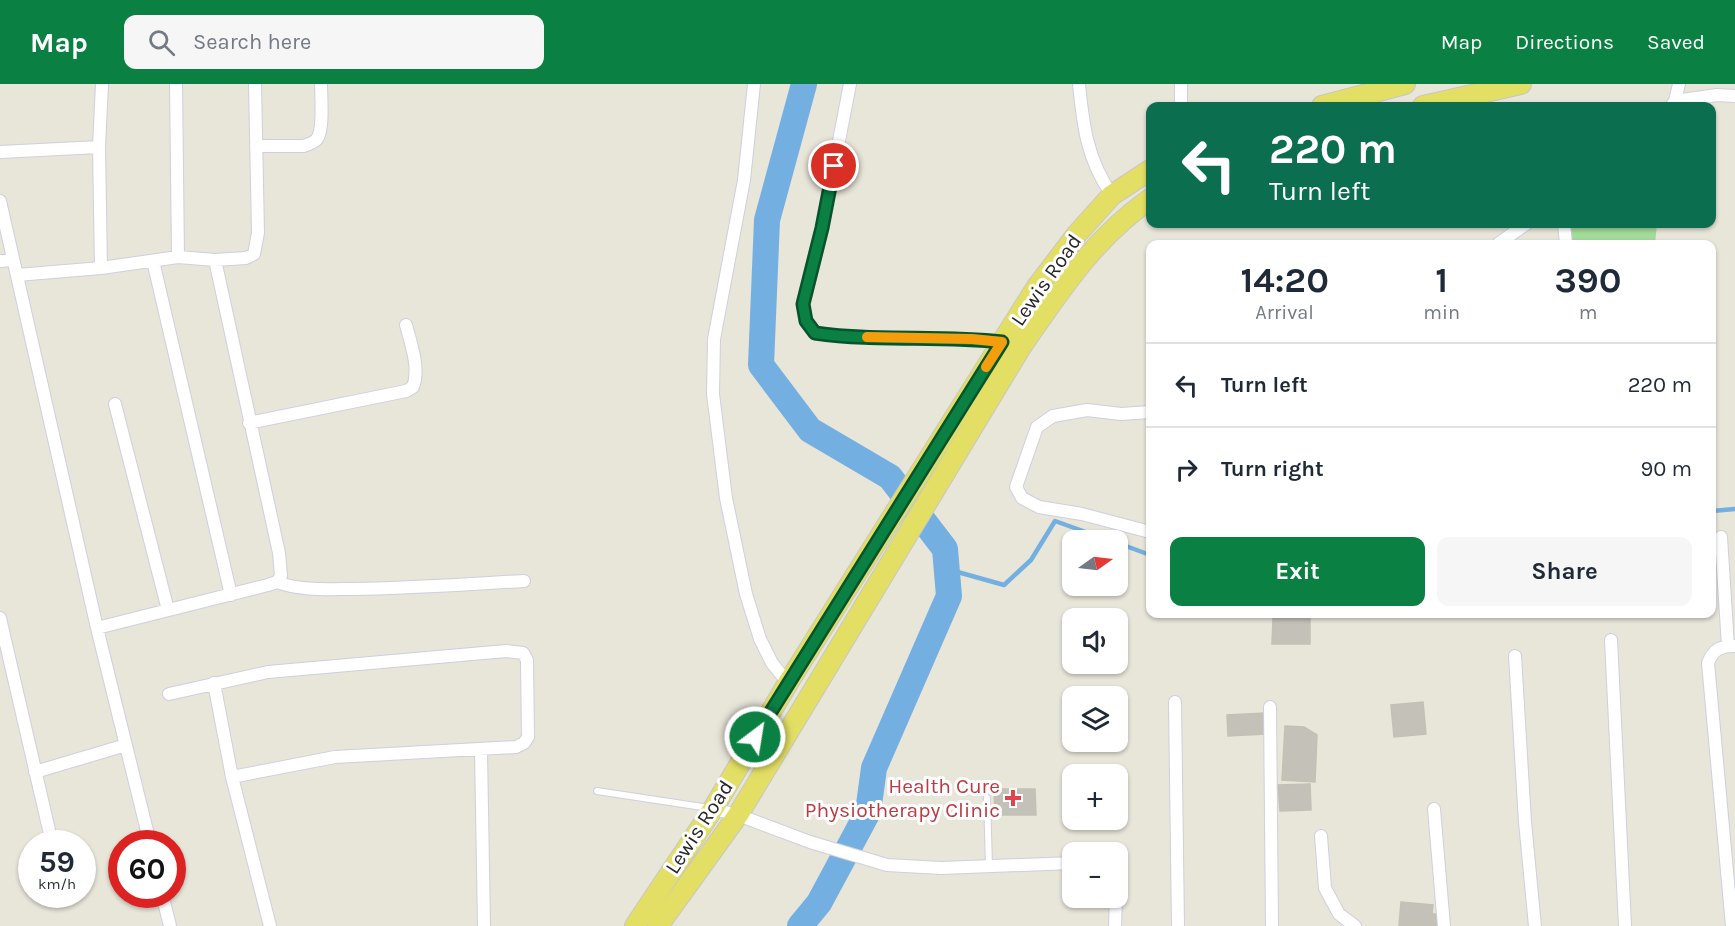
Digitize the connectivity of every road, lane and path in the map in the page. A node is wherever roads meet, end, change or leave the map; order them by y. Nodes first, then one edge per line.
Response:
1 (102, 84) edge
2 (176, 84) edge
3 (255, 84) edge
4 (321, 84) edge
5 (754, 84) edge
6 (850, 84) edge
7 (1079, 84) edge
8 (1181, 84) edge
9 (1405, 84) edge
10 (1521, 84) edge
11 (1679, 84) edge
12 (1735, 96) edge
13 (1181, 102) edge
14 (1337, 102) edge
15 (1441, 102) edge
16 (1674, 102) edge
17 (1683, 102) edge
18 (256, 146) junction
19 (99, 147) junction
20 (0, 152) edge
21 (1146, 173) edge
22 (1112, 195) junction
23 (0, 201) edge
24 (1146, 202) edge
25 (1520, 228) edge
26 (1504, 240) edge
27 (178, 257) junction
28 (6, 260) edge
29 (215, 260) junction
30 (153, 261) junction
31 (101, 268) junction
32 (17, 275) junction
33 (406, 325) dead end
34 (1002, 342) junction
35 (115, 404) dead end
36 (1146, 412) edge
37 (249, 423) junction
38 (1146, 531) edge
39 (1721, 537) dead end
40 (524, 581) dead end
41 (277, 582) junction
42 (231, 595) junction
43 (1730, 602) edge
44 (168, 610) junction
45 (0, 618) edge
46 (98, 628) junction
47 (1611, 639) dead end
48 (1731, 646) edge
49 (1515, 656) dead end
50 (214, 683) junction
51 (788, 683) junction
52 (169, 694) dead end
53 (1175, 702) dead end
54 (1270, 707) dead end
55 (126, 745) junction
56 (481, 750) junction
57 (35, 771) junction
58 (232, 777) junction
59 (597, 791) dead end
60 (987, 798) dead end
61 (1721, 798) junction
62 (1735, 798) edge
63 (712, 808) junction
64 (1434, 809) dead end
65 (738, 815) junction
66 (49, 830) edge
67 (147, 830) edge
68 (1321, 836) dead end
69 (1062, 863) edge
70 (989, 866) junction
71 (166, 908) edge
72 (1116, 908) edge
73 (170, 926) edge
74 (270, 926) edge
75 (484, 926) edge
76 (634, 926) edge
77 (658, 926) edge
78 (1115, 926) edge
79 (1178, 926) edge
80 (1272, 926) edge
81 (1355, 926) edge
82 (1444, 926) edge
83 (1534, 926) edge
84 (1625, 926) edge
85 (1732, 926) edge

1 - 19 street
2 - 27 street
3 - 18 street
4 - 18 street
5 - 51 street
6 - 34 street
7 - 22 street
8 - 13 street
9 - 14 main road
10 - 15 main road
11 - 16 street
12 - 17 street
18 - 29 street
19 - 20 street
19 - 31 street
21 - 22 main road, Lewis Road
22 - 34 main road, Lewis Road
23 - 28 street
24 - 65 main road, Lewis Road
25 - 26 street
27 - 29 street
27 - 30 street
28 - 32 street
29 - 37 street
30 - 31 street
30 - 42 street
31 - 32 street
32 - 46 street
33 - 37 street
34 - 51 main road, Lewis Road
35 - 44 street
36 - 38 street
37 - 41 street
39 - 43 street
40 - 41 street
41 - 42 street
42 - 44 street
43 - 48 street
44 - 46 street
45 - 57 street
46 - 55 street
47 - 84 street
48 - 61 street
49 - 83 street
50 - 52 street
50 - 56 street
50 - 58 street
51 - 63 main road, Lewis Road
53 - 79 street
54 - 80 street
55 - 57 street
55 - 67 street
56 - 58 street
56 - 75 street
57 - 66 street
58 - 74 street
59 - 63 lane
60 - 70 lane
61 - 62 street
61 - 85 street
63 - 65 street
63 - 76 main road, Lewis Road
64 - 82 street
65 - 70 street
65 - 77 main road, Lewis Road
68 - 81 street
69 - 70 street
71 - 73 street
72 - 78 street

